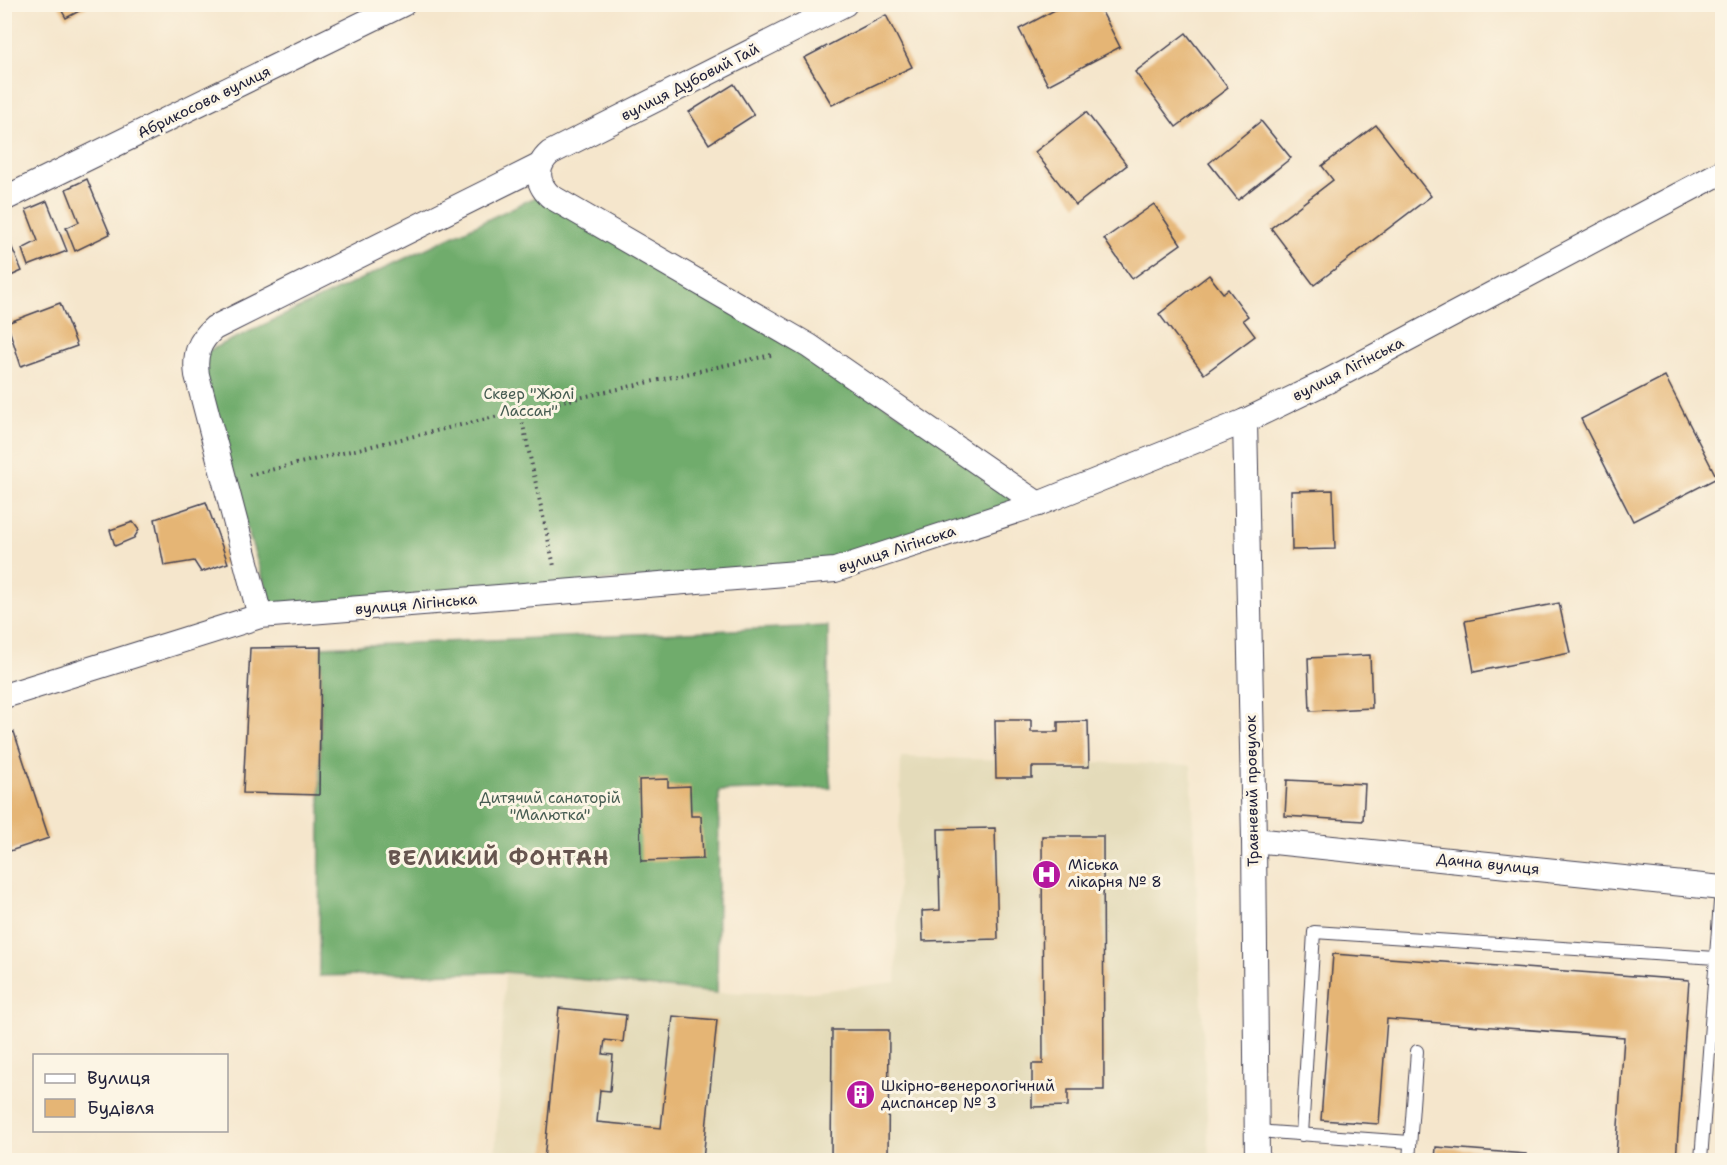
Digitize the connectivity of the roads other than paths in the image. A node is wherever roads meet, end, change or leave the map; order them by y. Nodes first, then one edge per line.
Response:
1 (403, 4) edge
2 (845, 4) edge
3 (539, 166) junction
4 (1722, 172) edge
5 (4, 199) edge
6 (1245, 421) junction
7 (1038, 504) junction
8 (260, 616) junction
9 (4, 696) edge
10 (1254, 840) junction
11 (1722, 888) edge
12 (1716, 958) junction
13 (1417, 1051) dead end
14 (1257, 1131) junction
15 (1302, 1135) junction
16 (1410, 1142) junction
17 (1257, 1161) edge
18 (1409, 1161) edge
19 (1701, 1161) edge

1 - 5 street, Абрикосова вулиця
2 - 3 street, вулиця Дубовий Гай
3 - 7 street
3 - 8 street, вулиця Дубовий Гай
4 - 6 street, вулиця Лігінська
6 - 7 street, вулиця Лігінська
6 - 10 street, Травневий провулок
7 - 8 street, вулиця Лігінська
8 - 9 street, вулиця Лігінська
10 - 11 street, Дачна вулиця
10 - 14 street, Травневий провулок
11 - 12 lane
12 - 15 lane
12 - 19 lane
13 - 16 lane
14 - 15 lane
14 - 17 street, Травневий провулок
15 - 16 lane
16 - 18 lane

